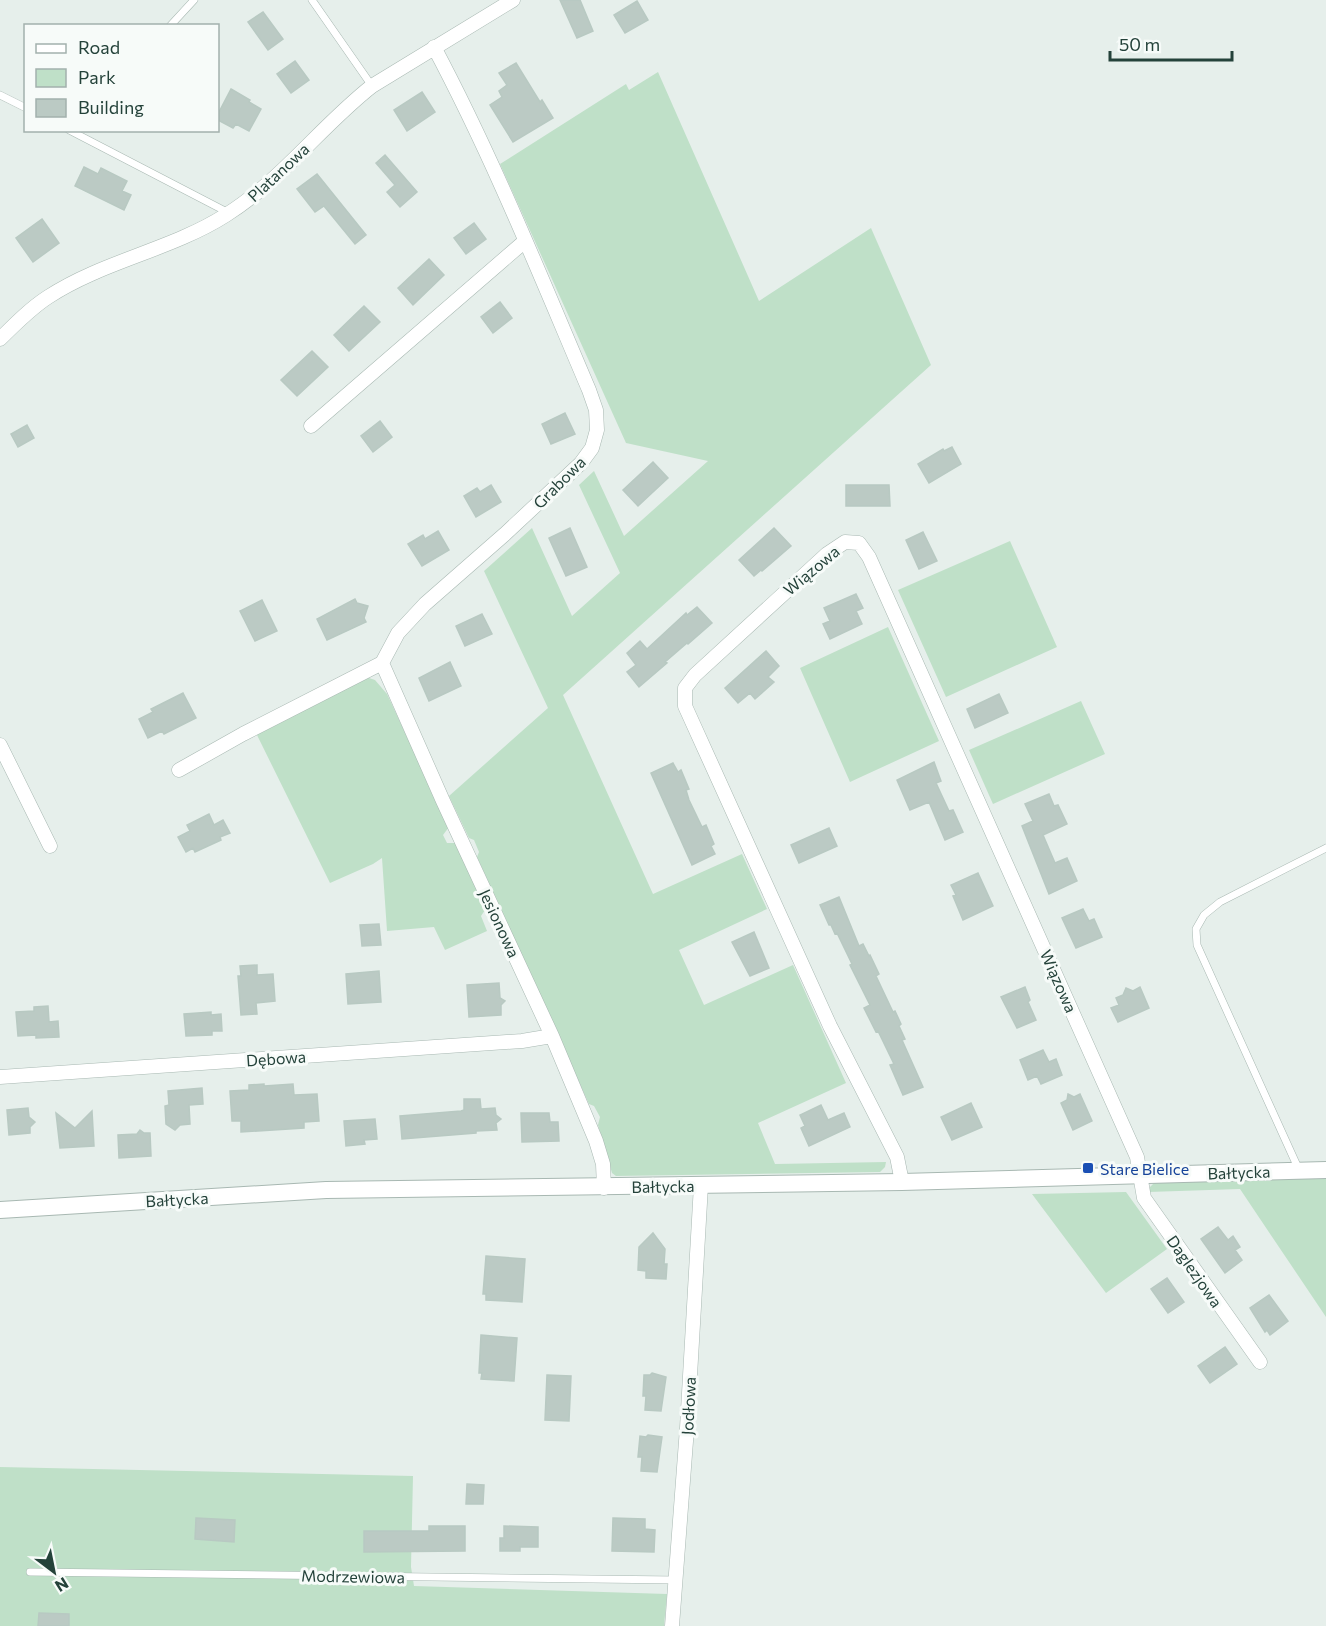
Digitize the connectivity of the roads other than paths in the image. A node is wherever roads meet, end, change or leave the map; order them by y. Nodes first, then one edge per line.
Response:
1 (194, 0) edge
2 (312, 0) edge
3 (513, 0) edge
4 (172, 24) edge
5 (434, 47) junction
6 (372, 86) junction
7 (0, 95) edge
8 (24, 107) edge
9 (73, 132) edge
10 (230, 213) junction
11 (525, 241) junction
12 (0, 339) edge
13 (311, 426) dead end
14 (382, 663) junction
15 (0, 745) edge
16 (179, 770) dead end
17 (50, 846) dead end
18 (1326, 848) edge
19 (552, 1036) junction
20 (0, 1077) edge
21 (1299, 1170) junction
22 (1326, 1170) edge
23 (1140, 1176) junction
24 (902, 1182) junction
25 (701, 1185) junction
26 (604, 1188) junction
27 (0, 1210) edge
28 (1260, 1362) dead end
29 (30, 1572) dead end
30 (676, 1580) junction
31 (672, 1626) edge

1 - 4 lane
2 - 6 lane
3 - 5 street, Platanowa
5 - 6 street, Platanowa
5 - 11 street, Grabowa
6 - 10 street, Platanowa
7 - 8 lane
9 - 10 lane
10 - 12 street, Platanowa
11 - 13 street
11 - 14 street, Grabowa
14 - 16 street
14 - 19 street, Jesionowa
15 - 17 street
18 - 21 lane
19 - 20 street, Dębowa
19 - 26 street, Jesionowa
21 - 22 street, Bałtycka
21 - 23 street, Bałtycka
23 - 24 street, Bałtycka
23 - 24 street, Wiązowa
23 - 28 street, Daglezjowa
24 - 25 street, Bałtycka
25 - 26 street, Bałtycka
25 - 30 street, Jodłowa
26 - 27 street, Bałtycka
29 - 30 lane, Modrzewiowa
30 - 31 street, Jodłowa

